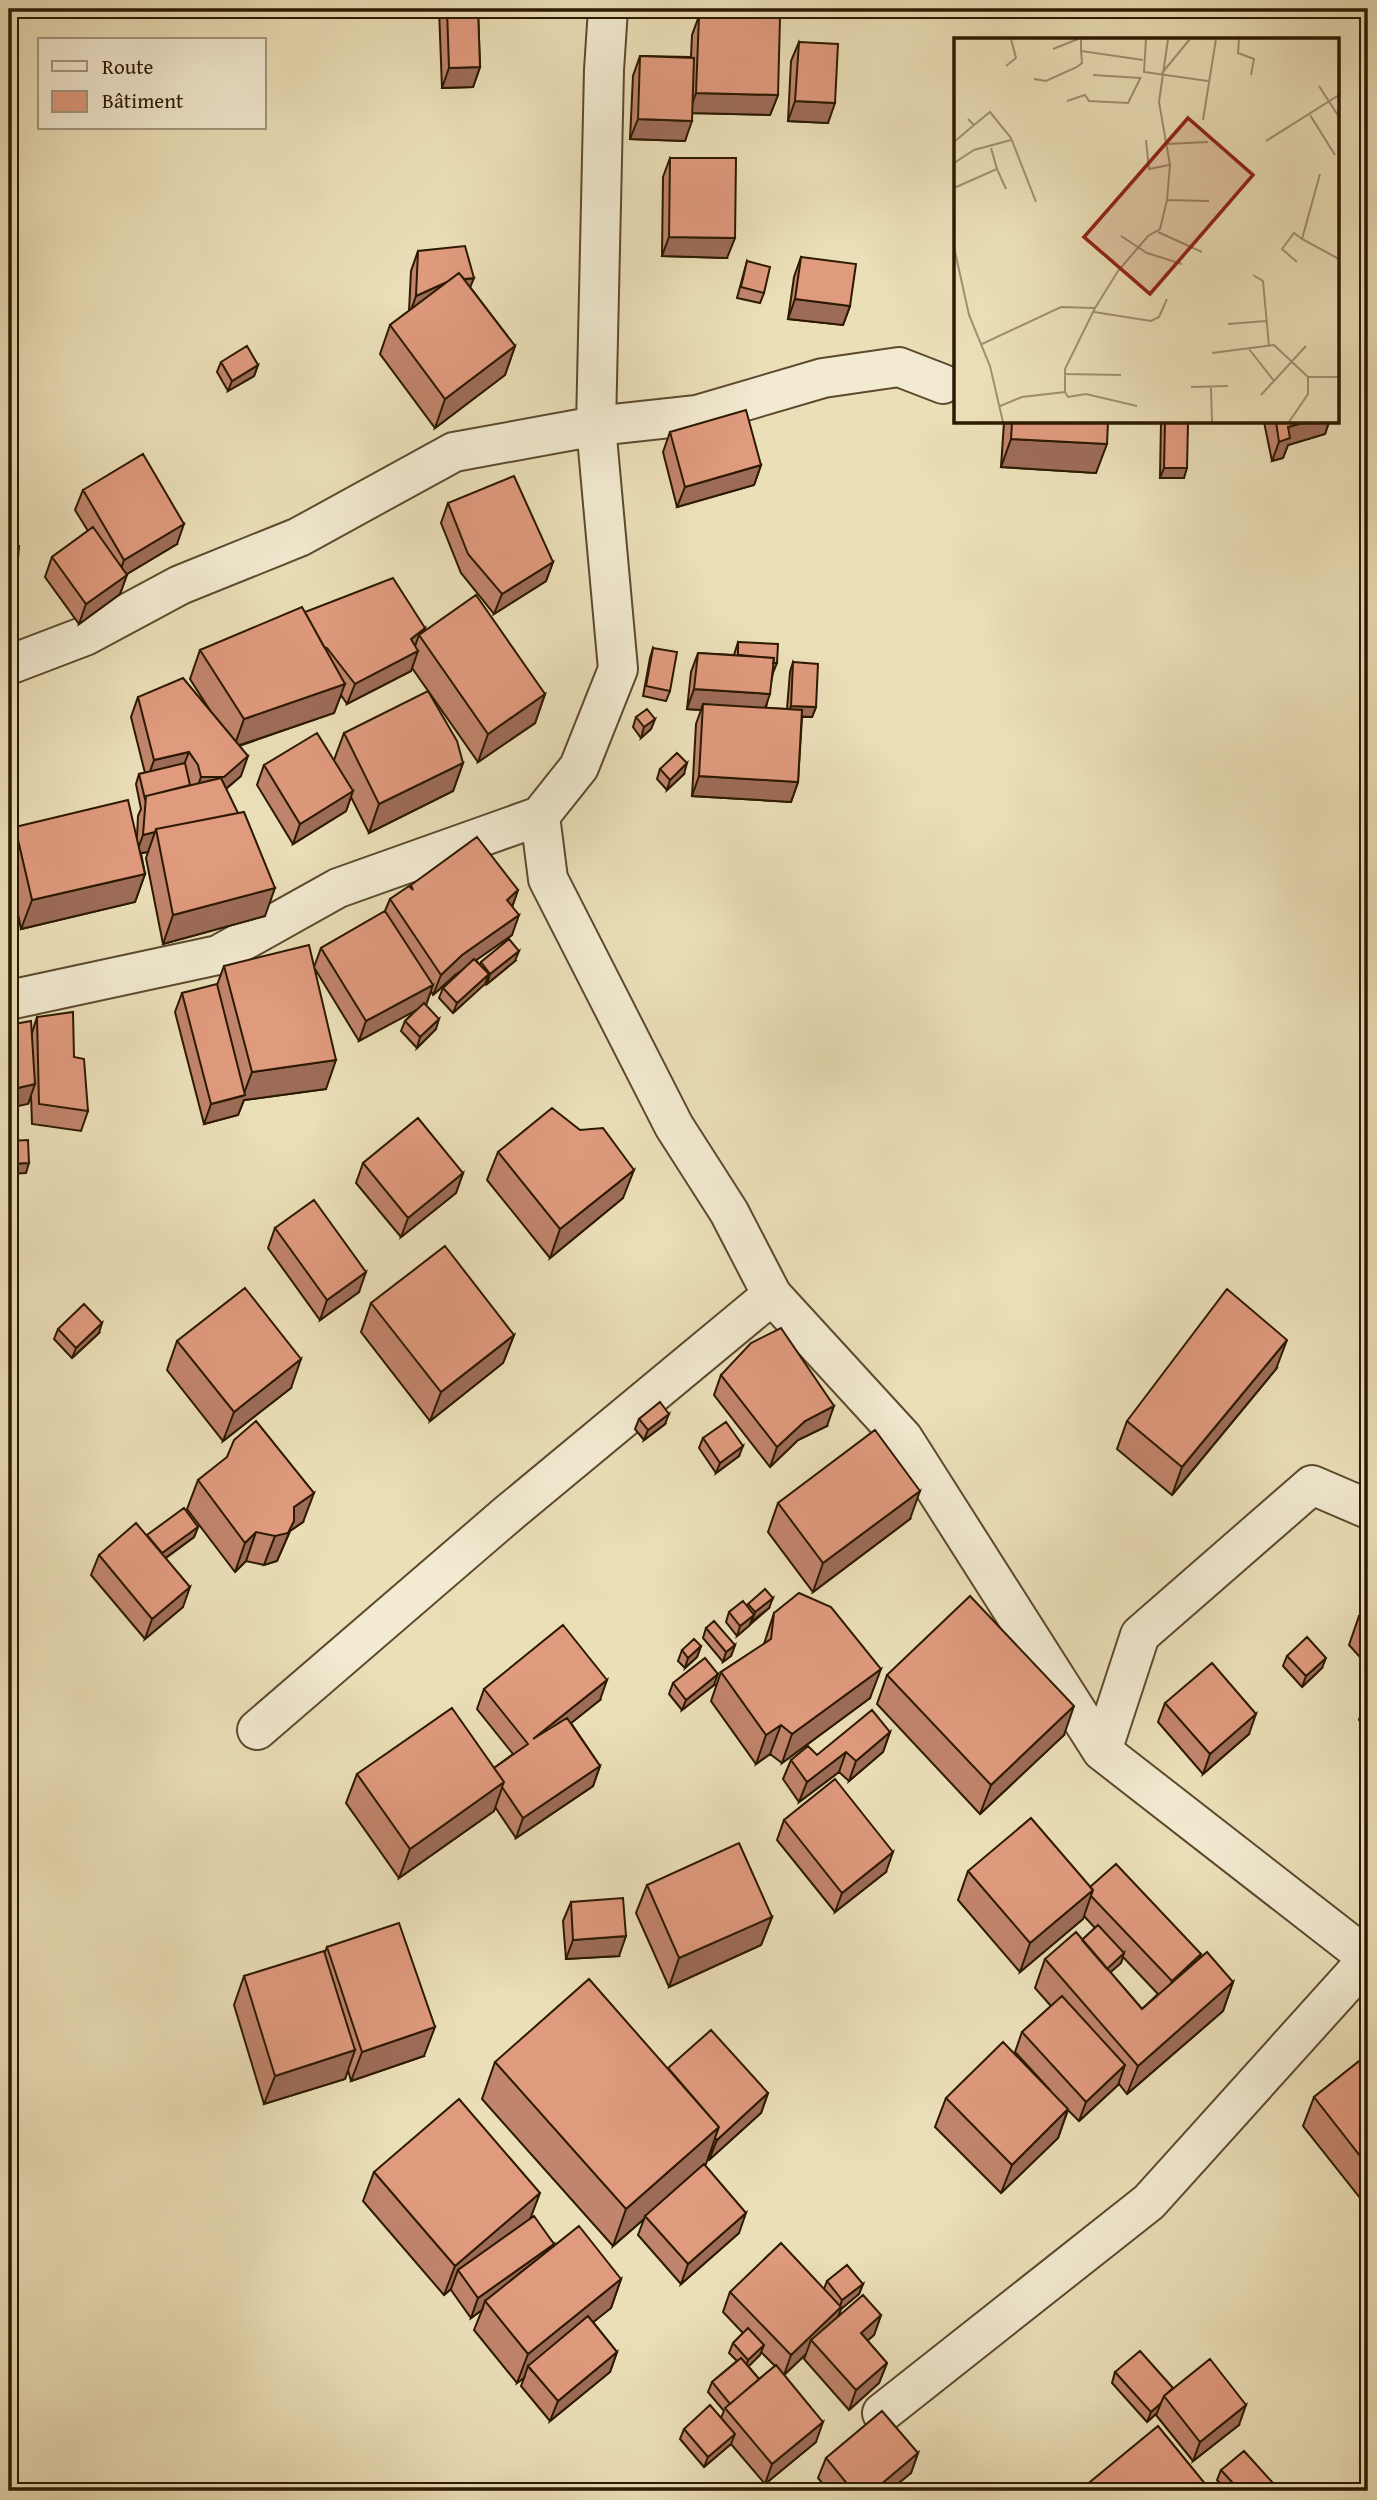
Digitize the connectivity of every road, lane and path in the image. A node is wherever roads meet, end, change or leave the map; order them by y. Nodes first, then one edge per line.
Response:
1 (607, 9) edge
2 (943, 384) dead end
3 (596, 426) junction
4 (9, 665) edge
5 (540, 816) junction
6 (9, 1000) edge
7 (772, 1295) junction
8 (1368, 1509) edge
9 (257, 1730) dead end
10 (1102, 1751) junction
11 (1368, 1959) edge
12 (881, 2413) edge

1 - 3 street
2 - 3 street
3 - 4 street
3 - 5 street
5 - 6 street
5 - 7 street
7 - 9 street
7 - 10 street
8 - 10 street
10 - 11 street
11 - 12 street

